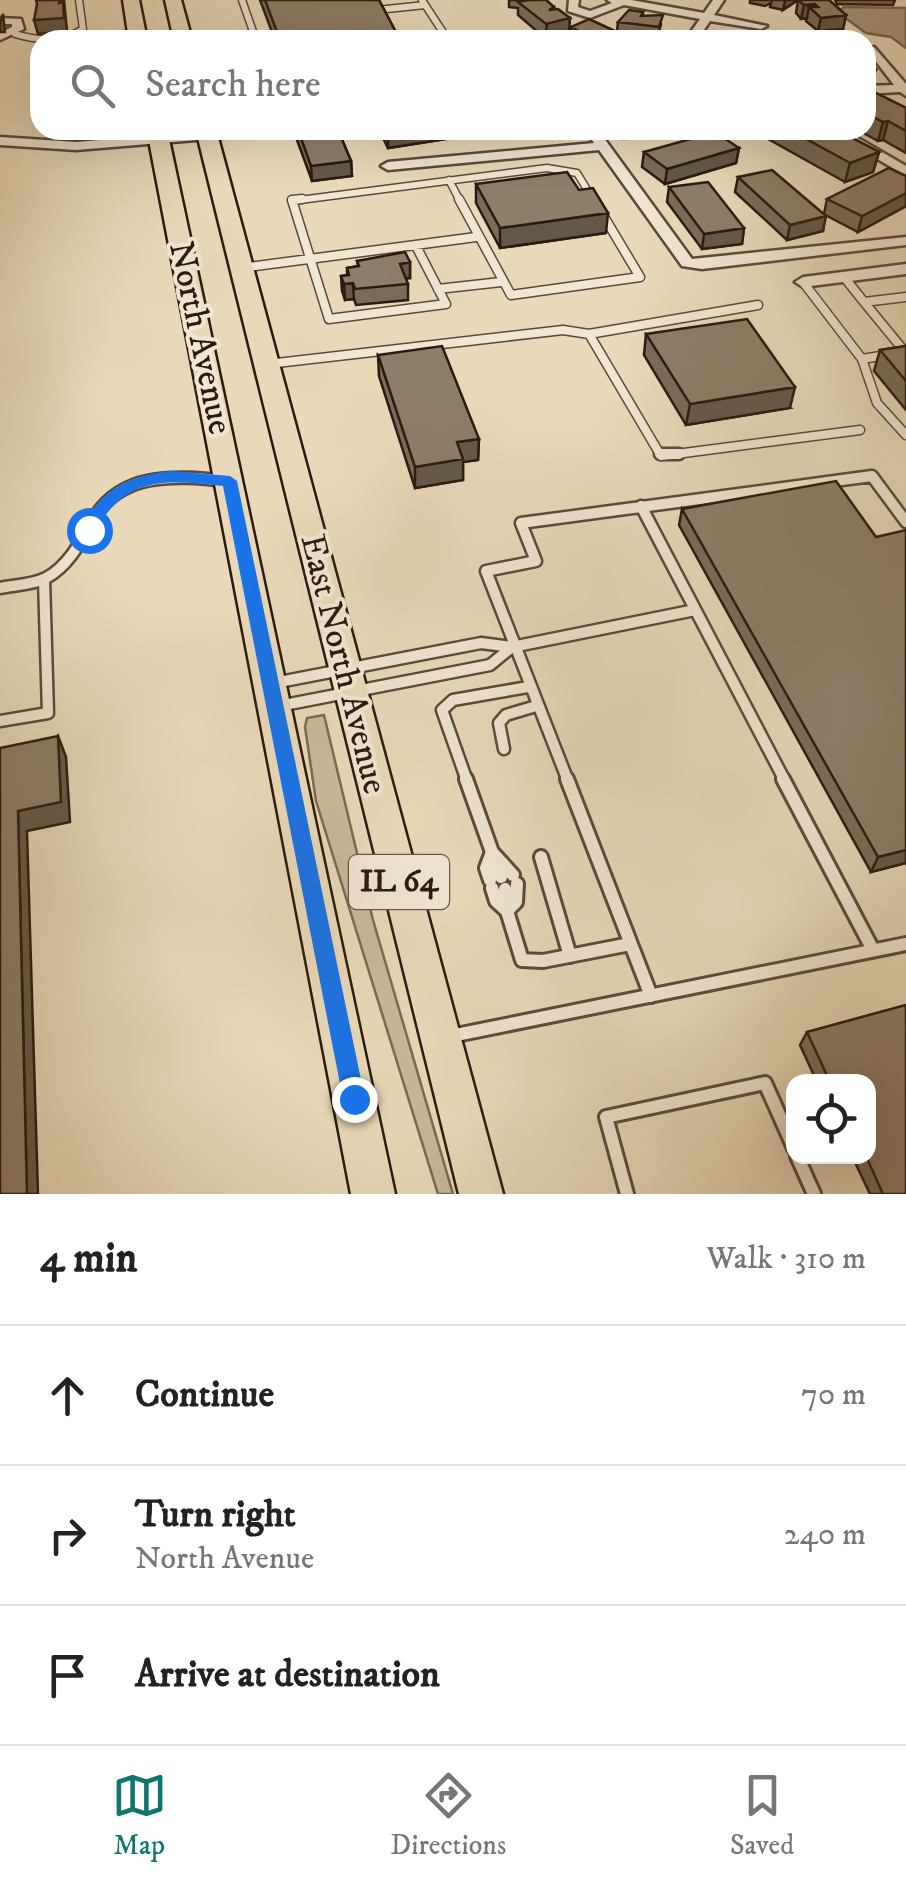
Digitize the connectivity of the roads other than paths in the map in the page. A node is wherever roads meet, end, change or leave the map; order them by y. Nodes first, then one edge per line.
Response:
1 (79, 0) edge
2 (131, 0) edge
3 (174, 0) edge
4 (242, 0) edge
5 (574, 0) edge
6 (720, 0) edge
7 (616, 2) edge
8 (423, 3) edge
9 (377, 10) edge
10 (0, 12) edge
11 (707, 18) junction
12 (0, 21) edge
13 (761, 26) dead end
14 (16, 28) junction
15 (82, 30) edge
16 (136, 30) edge
17 (182, 30) edge
18 (252, 30) edge
19 (441, 30) edge
20 (698, 30) edge
21 (30, 36) edge
22 (0, 37) edge
23 (876, 54) edge
24 (876, 90) edge
25 (905, 90) edge
26 (117, 140) edge
27 (159, 140) edge
28 (213, 140) edge
29 (598, 140) edge
30 (852, 140) edge
31 (0, 142) edge
32 (602, 146) junction
33 (388, 166) dead end
34 (906, 172) edge
35 (448, 180) junction
36 (476, 237) junction
37 (906, 242) edge
38 (416, 246) junction
39 (310, 260) junction
40 (240, 268) junction
41 (906, 269) edge
42 (844, 276) junction
43 (500, 282) junction
44 (803, 282) joint
45 (438, 289) junction
46 (906, 297) edge
47 (864, 302) junction
48 (758, 305) dead end
49 (589, 334) junction
50 (862, 358) junction
51 (266, 364) junction
52 (860, 430) dead end
53 (906, 435) edge
54 (230, 481) junction
55 (641, 506) junction
56 (906, 522) edge
57 (44, 580) junction
58 (0, 588) edge
59 (695, 610) junction
60 (512, 647) junction
61 (348, 681) junction
62 (528, 686) junction
63 (272, 696) junction
64 (536, 706) junction
65 (0, 720) edge
66 (504, 749) dead end
67 (540, 857) dead end
68 (503, 882) junction
69 (507, 911) junction
70 (630, 944) junction
71 (906, 944) edge
72 (873, 950) junction
73 (570, 956) junction
74 (650, 996) junction
75 (440, 1039) junction
76 (786, 1130) edge
77 (801, 1164) edge
78 (374, 1194) edge
79 (480, 1194) edge
80 (627, 1194) edge
81 (814, 1194) edge

1 - 15 lane
2 - 16 main road
3 - 17 main road
4 - 18 lane
5 - 7 street
6 - 11 street
7 - 11 street
8 - 9 lane
8 - 19 lane
10 - 14 street
11 - 13 street
11 - 20 street
12 - 14 street
14 - 21 lane
14 - 22 street
23 - 25 street
24 - 25 street
26 - 31 street
27 - 54 main road, North Avenue / IL 64
28 - 40 main road, East North Avenue / IL 64
29 - 32 street
30 - 34 street
32 - 33 street
32 - 37 street
35 - 36 lane
35 - 39 lane
35 - 43 lane
36 - 38 lane
36 - 43 lane
38 - 39 lane
38 - 45 lane
39 - 40 lane
39 - 45 lane
40 - 51 main road, East North Avenue / IL 64
41 - 42 street
42 - 44 street
42 - 47 lane
43 - 45 lane
44 - 50 lane
46 - 47 lane
47 - 50 lane
48 - 49 lane
49 - 51 lane
49 - 52 lane
50 - 53 lane
51 - 61 main road, East North Avenue / IL 64
54 - 57 lane
54 - 63 main road, North Avenue / IL 64
55 - 56 lane
55 - 59 lane
55 - 60 lane
57 - 58 lane
57 - 65 lane
59 - 60 lane
59 - 72 lane
60 - 61 lane
60 - 61 lane
60 - 62 lane
61 - 63 lane
61 - 63 lane
61 - 75 main road, East North Avenue / IL 64
62 - 64 lane
62 - 68 lane
63 - 78 main road, North Avenue / IL 64
64 - 66 lane
64 - 70 lane
67 - 73 lane
68 - 69 lane
68 - 69 lane
69 - 73 lane
70 - 73 lane
70 - 74 lane
71 - 72 lane
72 - 74 lane
74 - 75 lane
75 - 79 main road, East North Avenue / IL 64
76 - 80 lane
77 - 81 lane

